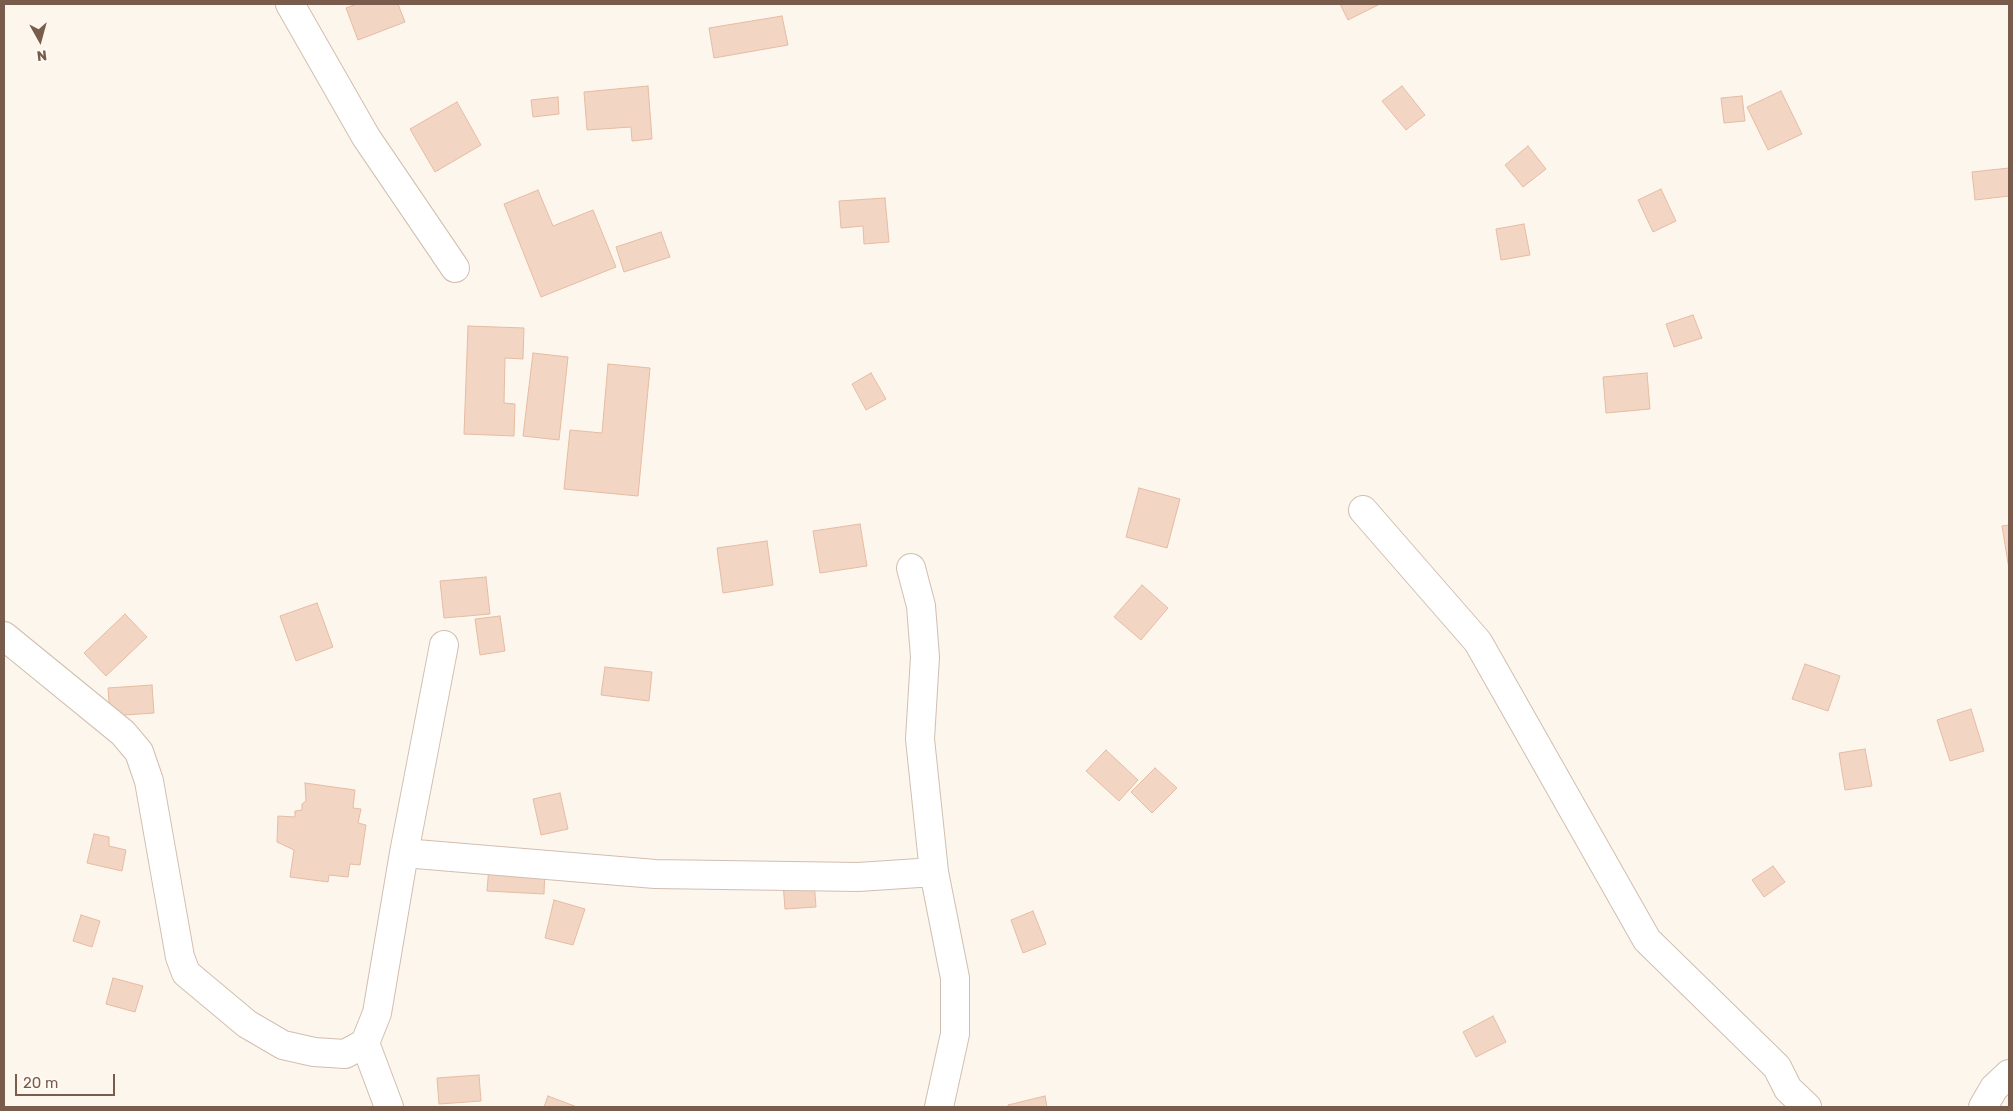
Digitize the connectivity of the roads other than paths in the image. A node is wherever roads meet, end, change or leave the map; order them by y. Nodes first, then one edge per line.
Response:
1 (290, 4) edge
2 (454, 268) dead end
3 (1363, 510) dead end
4 (911, 568) dead end
5 (4, 636) edge
6 (444, 645) dead end
7 (404, 853) junction
8 (934, 872) junction
9 (365, 1043) junction
10 (2009, 1074) edge
11 (389, 1107) edge
12 (939, 1107) edge
13 (1807, 1107) edge
14 (1983, 1107) edge

1 - 2 street
3 - 13 street
4 - 8 street
5 - 9 street
6 - 7 street
7 - 8 street
7 - 9 street
8 - 12 street
9 - 11 street
10 - 14 street

